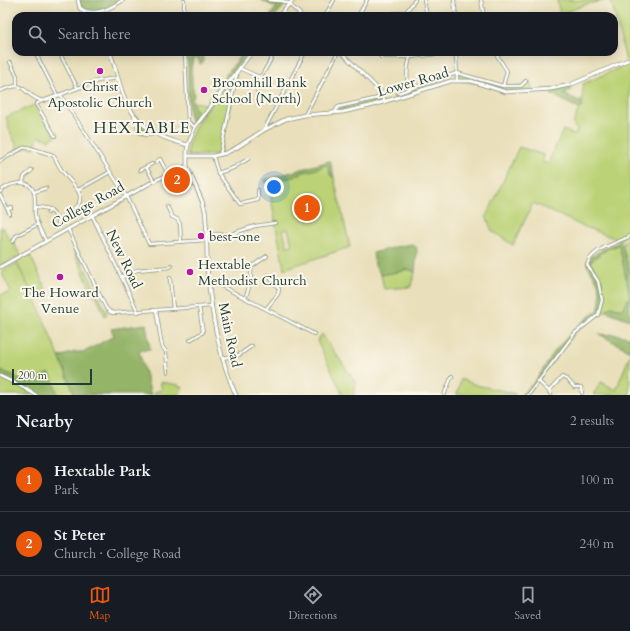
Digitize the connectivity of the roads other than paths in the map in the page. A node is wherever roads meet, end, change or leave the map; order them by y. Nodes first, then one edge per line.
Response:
1 (78, 0) edge
2 (123, 0) edge
3 (184, 0) edge
4 (269, 0) edge
5 (294, 0) edge
6 (334, 0) edge
7 (366, 0) edge
8 (415, 0) edge
9 (424, 0) edge
10 (454, 0) edge
11 (482, 0) edge
12 (289, 4) junction
13 (80, 8) junction
14 (84, 12) edge
15 (184, 12) edge
16 (282, 12) edge
17 (298, 12) edge
18 (327, 12) edge
19 (360, 12) edge
20 (406, 12) edge
21 (426, 12) edge
22 (456, 12) edge
23 (484, 12) edge
24 (37, 56) edge
25 (60, 56) edge
26 (111, 56) edge
27 (185, 56) edge
28 (249, 56) edge
29 (273, 56) edge
30 (304, 56) edge
31 (337, 56) edge
32 (345, 56) edge
33 (381, 56) edge
34 (425, 56) edge
35 (456, 56) edge
36 (497, 56) edge
37 (410, 58) junction
38 (630, 59) edge
39 (10, 62) dead end
40 (238, 70) junction
41 (457, 73) junction
42 (259, 76) junction
43 (118, 78) junction
44 (457, 80) junction
45 (526, 81) dead end
46 (17, 85) junction
47 (503, 86) junction
48 (77, 87) junction
49 (224, 89) junction
50 (409, 89) junction
51 (0, 90) edge
52 (257, 91) dead end
53 (398, 93) dead end
54 (58, 94) junction
55 (231, 97) junction
56 (383, 97) junction
57 (43, 101) junction
58 (384, 102) junction
59 (335, 112) junction
60 (133, 113) junction
61 (305, 115) junction
62 (195, 127) junction
63 (264, 130) junction
64 (154, 133) junction
65 (55, 136) dead end
66 (188, 144) junction
67 (220, 154) junction
68 (187, 156) junction
69 (213, 156) junction
70 (248, 160) dead end
71 (0, 161) edge
72 (156, 162) dead end
73 (152, 164) dead end
74 (187, 166) junction
75 (146, 167) junction
76 (32, 170) dead end
77 (140, 170) dead end
78 (110, 172) junction
79 (218, 173) junction
80 (168, 174) junction
81 (154, 181) junction
82 (23, 182) junction
83 (46, 188) dead end
84 (78, 190) junction
85 (258, 190) dead end
86 (0, 192) edge
87 (34, 192) junction
88 (0, 195) edge
89 (126, 196) junction
90 (167, 206) dead end
91 (36, 207) junction
92 (12, 208) dead end
93 (8, 209) junction
94 (50, 209) junction
95 (74, 209) dead end
96 (48, 213) dead end
97 (10, 214) dead end
98 (92, 215) junction
99 (275, 223) dead end
100 (38, 224) junction
101 (59, 225) dead end
102 (68, 229) junction
103 (206, 234) junction
104 (630, 236) edge
105 (206, 240) junction
106 (46, 241) junction
107 (13, 242) dead end
108 (181, 242) junction
109 (267, 256) dead end
110 (171, 265) dead end
111 (238, 265) dead end
112 (251, 266) junction
113 (0, 267) edge
114 (268, 275) dead end
115 (122, 277) junction
116 (170, 278) dead end
117 (208, 279) junction
118 (245, 298) junction
119 (212, 306) junction
120 (199, 307) junction
121 (173, 309) junction
122 (266, 309) junction
123 (156, 310) junction
124 (138, 312) junction
125 (314, 334) dead end
126 (190, 340) dead end
127 (252, 346) dead end
128 (222, 358) junction
129 (168, 372) dead end
130 (0, 376) edge
131 (452, 376) dead end
132 (538, 381) junction
133 (549, 391) junction
134 (582, 393) dead end
135 (36, 395) edge
136 (236, 395) edge
137 (444, 395) edge
138 (528, 395) edge
139 (550, 395) edge

1 - 13 street
2 - 13 street
3 - 15 street
4 - 12 street
5 - 12 street
6 - 18 street
7 - 19 street
8 - 20 street
9 - 21 street
10 - 22 street
11 - 23 street
12 - 16 street
12 - 17 street
13 - 14 street
24 - 54 street
25 - 48 street
26 - 43 street
27 - 62 street
28 - 40 street, Main Road
29 - 42 street
30 - 63 street
31 - 61 street
32 - 56 street
33 - 37 street
34 - 37 street
35 - 41 street
36 - 47 street
37 - 50 street
38 - 44 street, Lower Road
39 - 46 street
40 - 42 street
40 - 49 street, Main Road
40 - 55 street
41 - 44 street
41 - 47 street, Lower Road
41 - 50 street, Lower Road
42 - 52 street
43 - 48 street
43 - 60 street
44 - 58 street, Lower Road
45 - 47 street, Lower Road
46 - 51 street
46 - 57 street
48 - 54 street
49 - 55 street
49 - 62 street, Main Road
50 - 53 street, Lower Road
54 - 57 street
54 - 78 street
55 - 67 street
56 - 58 street
56 - 59 street
57 - 65 street
58 - 59 street, Lower Road
59 - 61 street, Lower Road
60 - 64 street
60 - 64 street
61 - 63 street, Lower Road
62 - 66 street, Main Road
63 - 67 street, Lower Road
64 - 66 street
66 - 68 street, Main Road
67 - 69 street, Lower Road
68 - 69 street, Lower Road
68 - 74 street, Main Road
69 - 79 street
70 - 79 street
71 - 84 street
72 - 80 street
73 - 75 street
74 - 80 street, College Road
74 - 103 street, Main Road
75 - 77 street
75 - 81 street
76 - 82 street
78 - 84 street
78 - 89 street
79 - 85 street
80 - 81 street, College Road
81 - 89 street, College Road
82 - 86 street
82 - 87 street
83 - 87 street
84 - 95 street
87 - 91 street
88 - 93 street
89 - 98 street, College Road
89 - 108 street
90 - 108 street
91 - 94 street
91 - 100 street
92 - 93 street
93 - 97 street
94 - 96 street
94 - 101 street
98 - 102 street, College Road
98 - 115 street, New Road
99 - 103 street
100 - 106 street
100 - 107 street
102 - 106 street, College Road
102 - 124 street
103 - 105 street, Main Road
104 - 132 street
105 - 108 street
105 - 117 street, Main Road
106 - 113 street, College Road
109 - 112 street
110 - 115 street
111 - 112 street
112 - 118 street
114 - 122 street
115 - 124 street, New Road
116 - 121 street
117 - 118 street
117 - 119 street, Main Road
118 - 122 street
119 - 120 street
119 - 128 street, Main Road
120 - 121 street
120 - 126 street
121 - 123 street
122 - 125 street
123 - 124 street
123 - 129 street
127 - 128 street
128 - 136 street, Main Road
130 - 135 street
131 - 137 street
132 - 133 street
132 - 138 street
133 - 134 street
133 - 139 street

